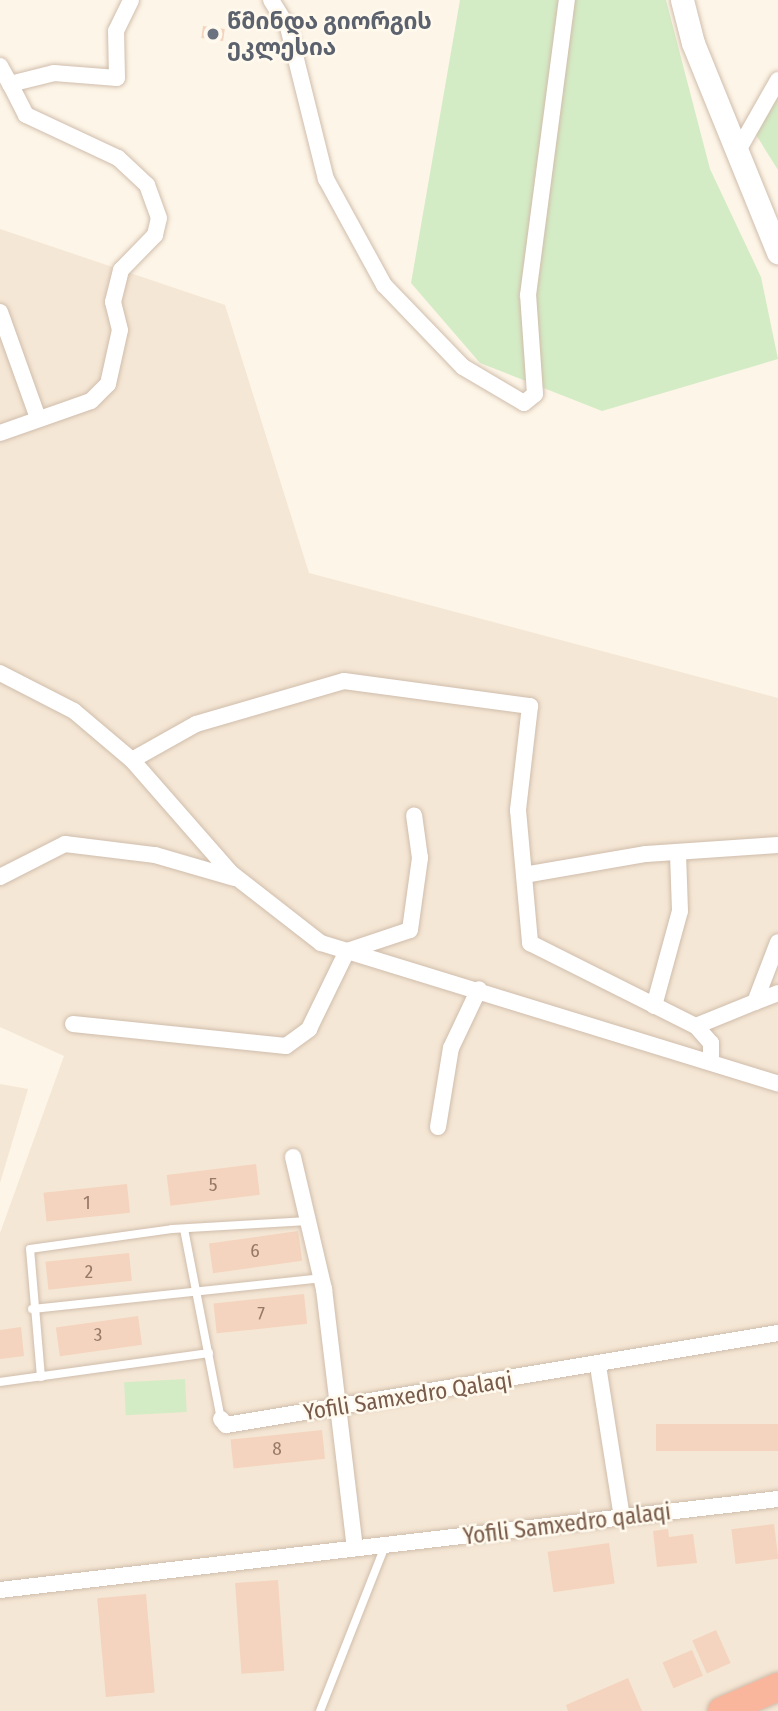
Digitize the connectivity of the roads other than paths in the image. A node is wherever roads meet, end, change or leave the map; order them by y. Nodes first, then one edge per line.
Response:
1 (131, 0) edge
2 (271, 0) edge
3 (567, 0) edge
4 (682, 0) edge
5 (0, 66) edge
6 (778, 80) edge
7 (10, 84) junction
8 (736, 154) junction
9 (778, 252) edge
10 (0, 313) edge
11 (38, 418) junction
12 (0, 433) edge
13 (0, 673) edge
14 (132, 760) junction
15 (414, 815) dead end
16 (778, 845) edge
17 (678, 853) junction
18 (524, 874) junction
19 (0, 877) edge
20 (240, 880) junction
21 (778, 942) edge
22 (347, 951) junction
23 (479, 989) junction
24 (778, 993) edge
25 (755, 1002) junction
26 (654, 1006) junction
27 (74, 1024) dead end
28 (696, 1026) junction
29 (711, 1061) junction
30 (778, 1084) edge
31 (438, 1127) dead end
32 (293, 1157) dead end
33 (308, 1222) junction
34 (184, 1229) junction
35 (321, 1278) junction
36 (197, 1291) junction
37 (32, 1309) junction
38 (778, 1333) edge
39 (209, 1353) junction
40 (598, 1366) junction
41 (41, 1377) junction
42 (0, 1382) edge
43 (338, 1406) junction
44 (221, 1419) joint
45 (778, 1499) edge
46 (622, 1517) junction
47 (386, 1545) junction
48 (355, 1549) junction
49 (0, 1590) edge
50 (778, 1687) edge
51 (320, 1711) edge
52 (722, 1711) edge

1 - 7 street
2 - 3 street
4 - 8 main road
5 - 7 street
6 - 8 street
7 - 11 street
8 - 9 main road
10 - 11 street
11 - 12 street
13 - 14 street
14 - 18 street
14 - 20 street
15 - 22 street
16 - 17 street
17 - 18 street
17 - 26 street
18 - 26 street
19 - 20 street
20 - 22 street
21 - 25 street
22 - 23 street
22 - 27 street
23 - 29 street
23 - 31 street
24 - 25 street
25 - 28 street
26 - 28 street
28 - 29 street
29 - 30 street
32 - 33 street, Yofili Samxedro qalaqi
33 - 34 lane
33 - 35 street, Yofili Samxedro qalaqi
34 - 36 lane
34 - 37 lane
35 - 36 lane
35 - 43 street, Yofili Samxedro qalaqi
36 - 37 lane
36 - 39 lane
37 - 41 lane
38 - 40 street, Yofili Samxedro Qalaqi
39 - 41 lane
39 - 44 lane
40 - 43 street, Yofili Samxedro Qalaqi
40 - 46 street, Yofili Samxedro Qalaqi
41 - 42 lane
43 - 44 street, Yofili Samxedro Qalaqi
43 - 48 street, Yofili Samxedro qalaqi
45 - 46 street, Yofili Samxedro qalaqi
46 - 47 street, Yofili Samxedro qalaqi
47 - 48 street, Yofili Samxedro qalaqi
47 - 51 lane
48 - 49 street, Yofili Samxedro qalaqi
50 - 52 highway

